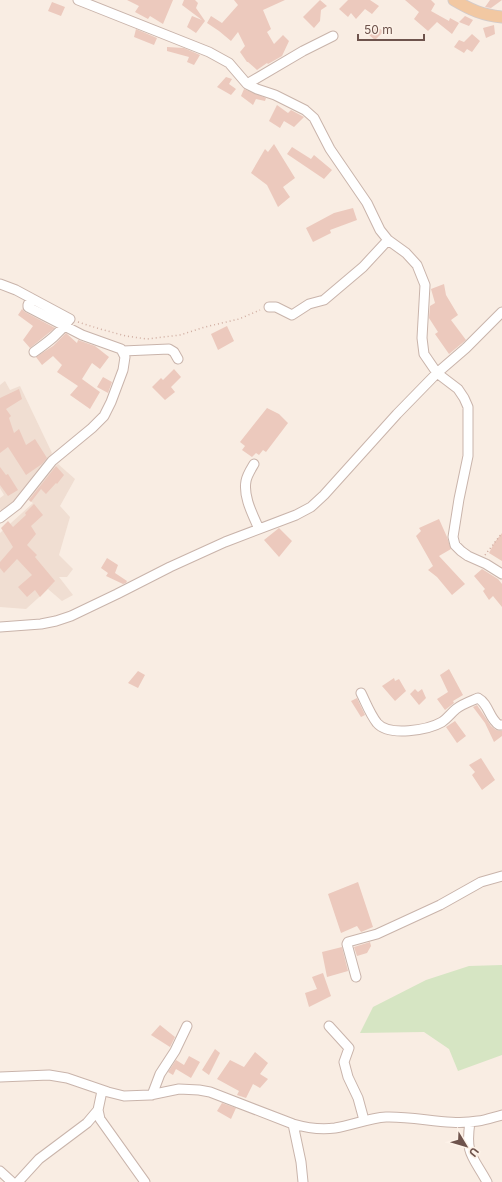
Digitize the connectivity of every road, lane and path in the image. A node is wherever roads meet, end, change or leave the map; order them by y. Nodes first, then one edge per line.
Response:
1 (78, 0) edge
2 (454, 0) edge
3 (502, 17) edge
4 (333, 36) dead end
5 (247, 84) junction
6 (388, 240) junction
7 (0, 284) edge
8 (269, 306) joint
9 (502, 312) edge
10 (67, 322) junction
11 (123, 351) junction
12 (34, 352) dead end
13 (178, 359) dead end
14 (437, 373) junction
15 (254, 464) dead end
16 (0, 518) edge
17 (259, 529) junction
18 (502, 533) edge
19 (480, 561) junction
20 (502, 574) edge
21 (0, 627) edge
22 (362, 693) dead end
23 (502, 725) edge
24 (502, 876) edge
25 (356, 977) dead end
26 (187, 1026) dead end
27 (329, 1026) dead end
28 (0, 1078) edge
29 (102, 1091) junction
30 (152, 1095) junction
31 (98, 1110) junction
32 (502, 1115) edge
33 (364, 1120) junction
34 (470, 1122) junction
35 (293, 1124) junction
36 (0, 1171) edge
37 (12, 1182) edge
38 (18, 1182) edge
39 (145, 1182) edge
40 (303, 1182) edge
41 (487, 1182) edge

1 - 5 street
2 - 3 main road
4 - 5 street
5 - 6 street
6 - 8 street
6 - 14 street
7 - 10 street
8 - 10 path
9 - 14 street
10 - 11 street
10 - 12 street
11 - 13 street
11 - 16 street
14 - 17 street
14 - 19 street
15 - 17 street
17 - 21 street
18 - 19 path
19 - 20 street
22 - 23 street
24 - 25 street
26 - 30 street
27 - 33 street
28 - 29 street
29 - 30 street
29 - 31 street
30 - 35 street
31 - 38 street
31 - 39 street
32 - 34 street
33 - 34 street
33 - 35 street
34 - 41 street
35 - 40 street
36 - 37 street

